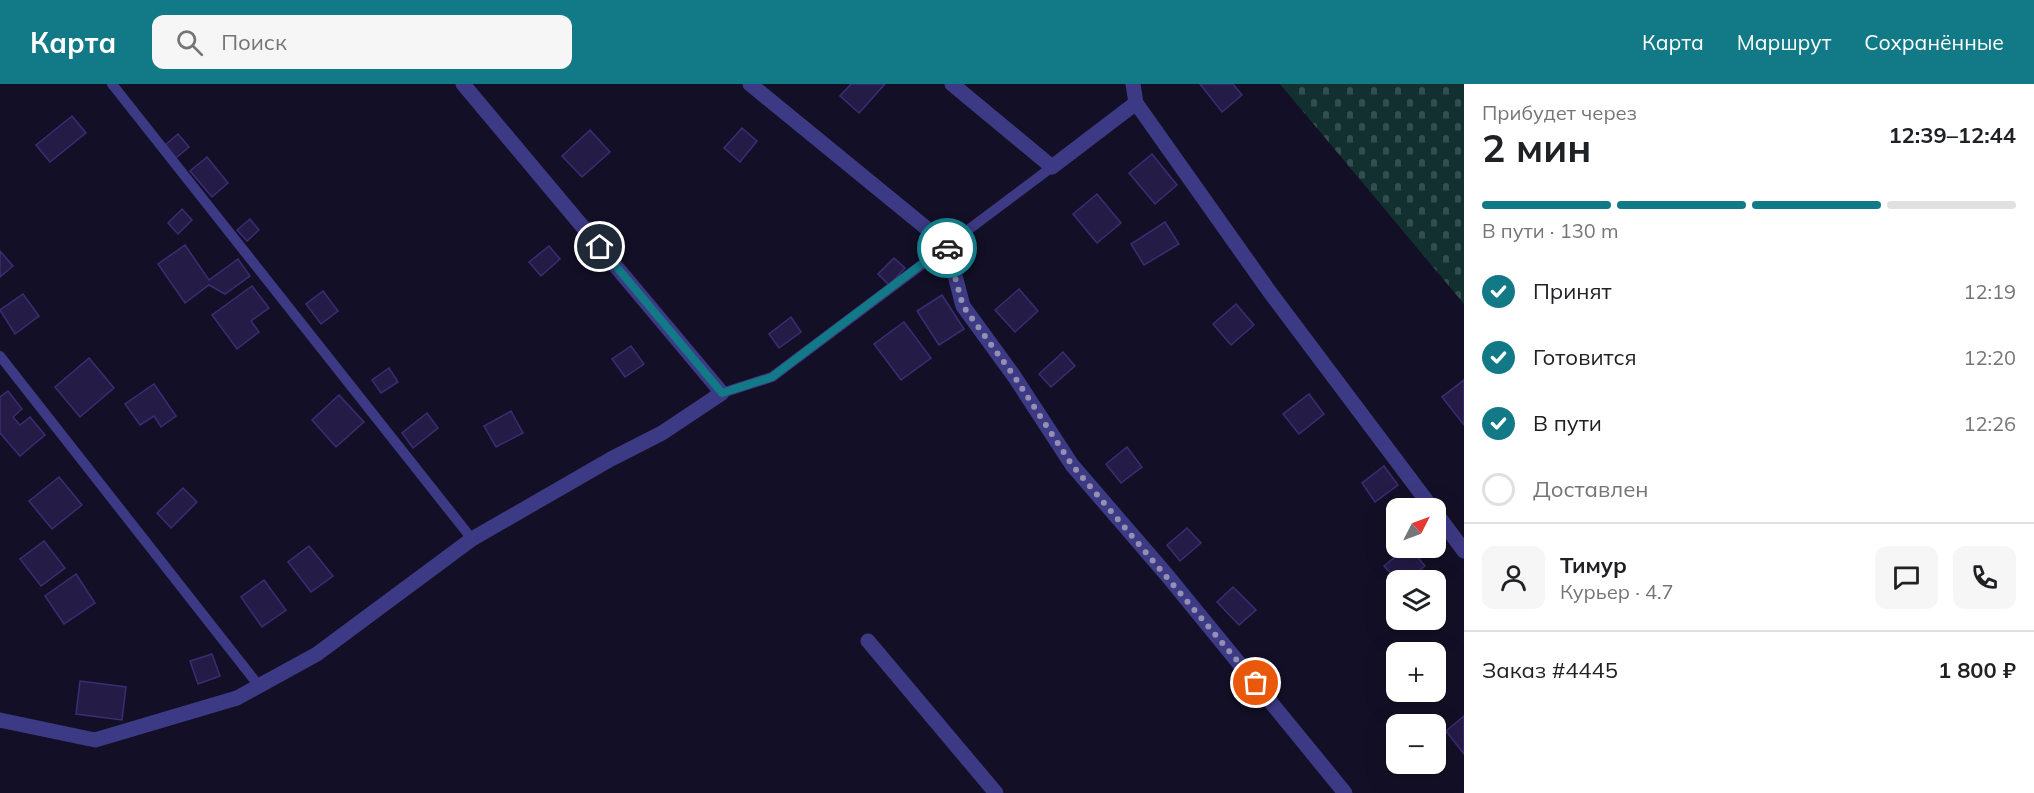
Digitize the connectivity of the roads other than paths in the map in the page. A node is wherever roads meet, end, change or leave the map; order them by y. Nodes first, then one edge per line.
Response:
1 (112, 84) edge
2 (463, 84) edge
3 (750, 84) edge
4 (952, 84) edge
5 (1133, 84) edge
6 (1136, 103) junction
7 (1052, 167) junction
8 (947, 245) junction
9 (0, 356) edge
10 (722, 393) junction
11 (1424, 498) edge
12 (1446, 527) edge
13 (472, 539) junction
14 (1464, 551) edge
15 (868, 641) dead end
16 (259, 686) junction
17 (0, 720) edge
18 (996, 793) edge
19 (1345, 793) edge

1 - 13 lane
2 - 10 street
3 - 8 street
4 - 7 street
5 - 6 street
6 - 7 street
6 - 11 street
7 - 8 lane
8 - 10 lane
8 - 19 street
9 - 16 lane
10 - 13 street
12 - 14 street
13 - 16 street
15 - 18 street
16 - 17 street

